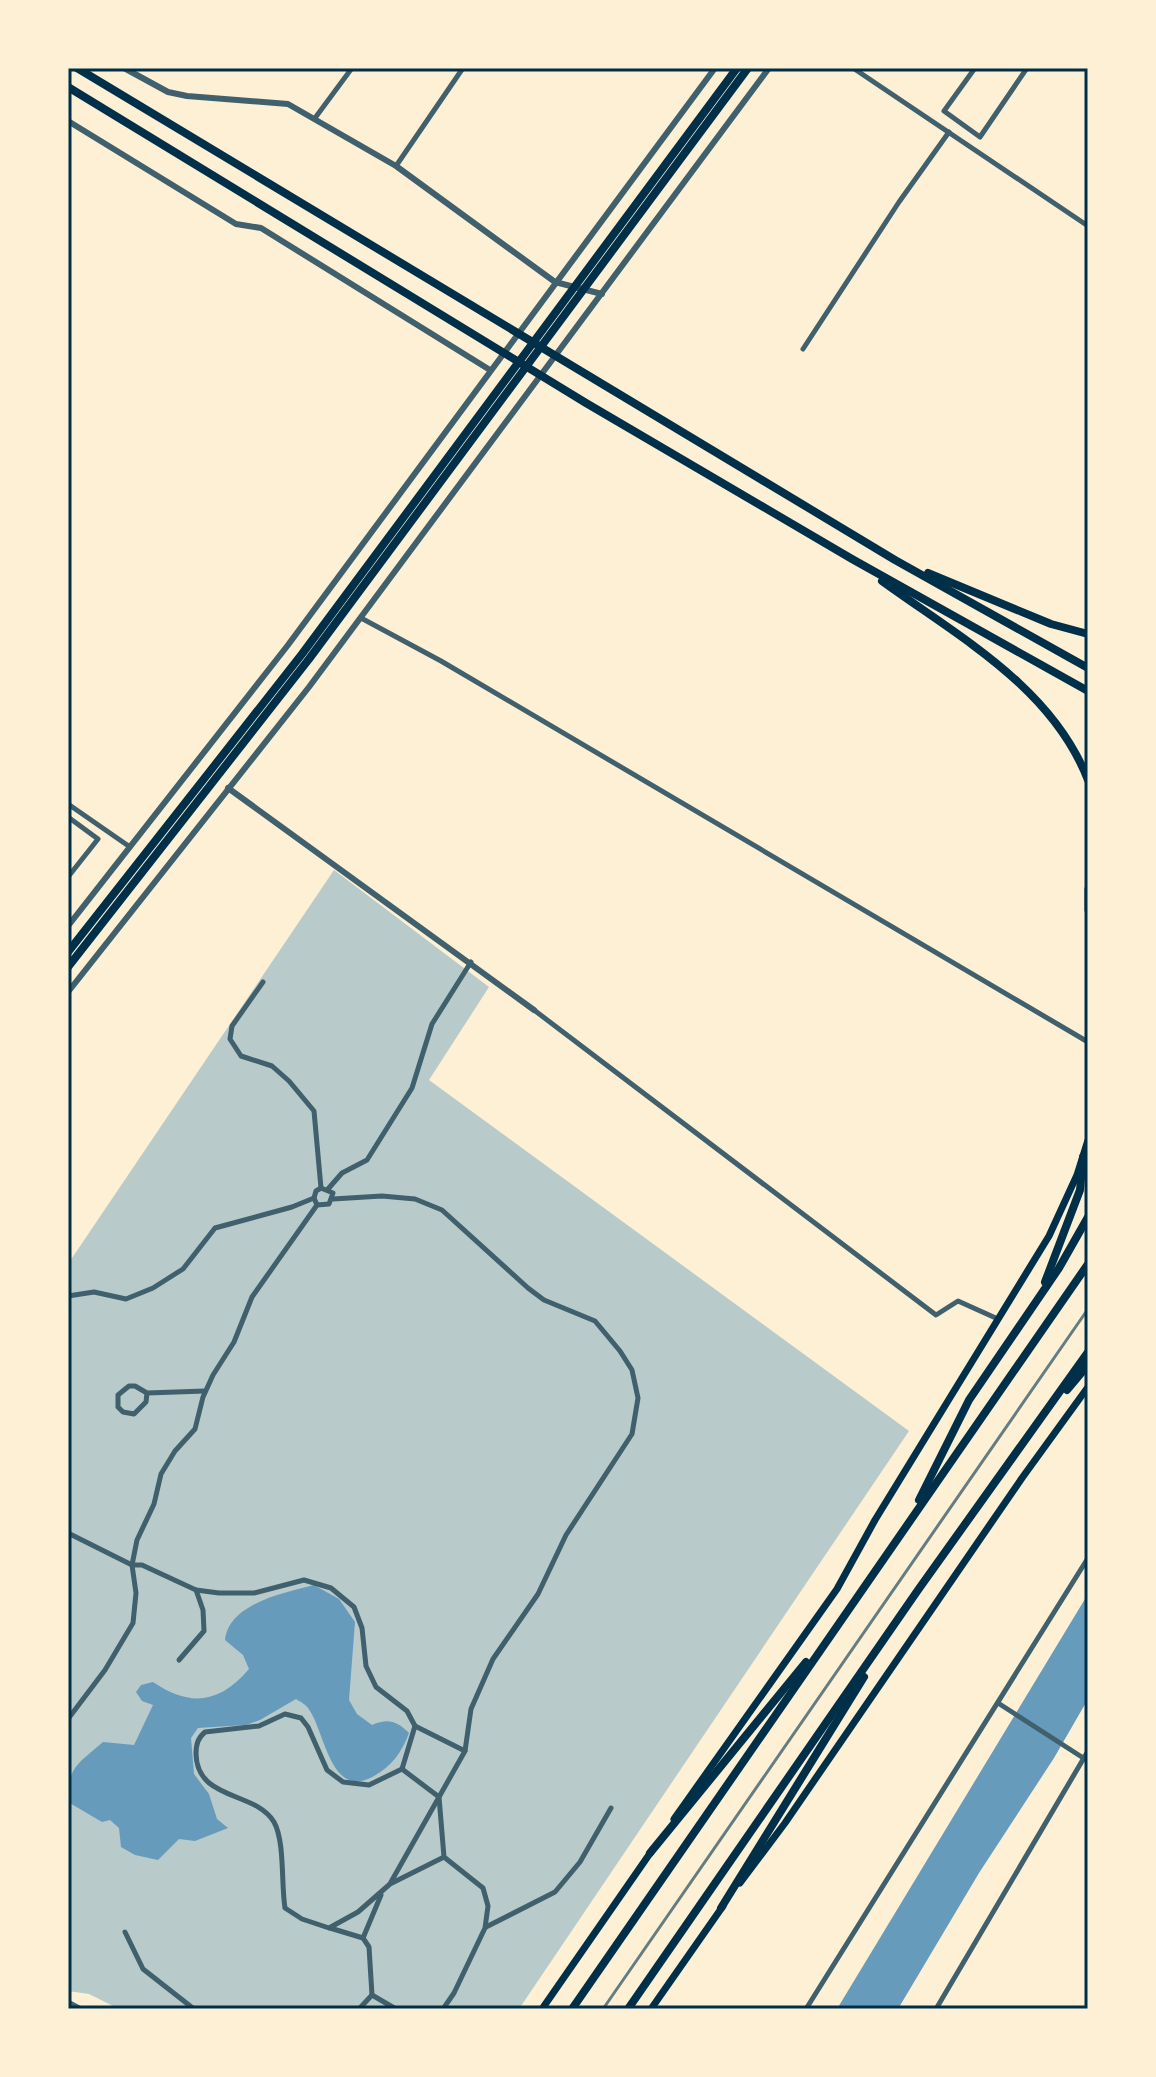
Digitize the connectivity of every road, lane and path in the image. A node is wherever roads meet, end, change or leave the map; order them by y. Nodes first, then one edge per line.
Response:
1 (77, 68) edge
2 (124, 68) edge
3 (352, 68) edge
4 (463, 68) edge
5 (715, 68) edge
6 (737, 68) edge
7 (748, 68) edge
8 (769, 68) edge
9 (853, 68) edge
10 (975, 68) edge
11 (1027, 68) edge
12 (68, 87) edge
13 (315, 118) junction
14 (68, 121) edge
15 (949, 132) junction
16 (396, 166) junction
17 (1088, 226) edge
18 (555, 282) junction
19 (580, 287) junction
20 (602, 294) junction
21 (803, 349) dead end
22 (490, 370) junction
23 (852, 559) junction
24 (895, 560) junction
25 (361, 618) junction
26 (1088, 634) edge
27 (1088, 668) edge
28 (1088, 691) edge
29 (1088, 780) edge
30 (228, 788) junction
31 (68, 804) edge
32 (68, 817) edge
33 (130, 847) junction
34 (68, 877) edge
35 (1088, 889) edge
36 (1088, 910) edge
37 (68, 926) edge
38 (68, 952) edge
39 (471, 962) junction
40 (68, 967) edge
41 (263, 982) dead end
42 (68, 992) edge
43 (534, 1010) joint
44 (1088, 1042) edge
45 (1088, 1140) edge
46 (1083, 1157) junction
47 (324, 1188) junction
48 (333, 1199) junction
49 (316, 1202) junction
50 (1088, 1217) edge
51 (1088, 1264) edge
52 (68, 1296) edge
53 (1037, 1300) junction
54 (999, 1320) junction
55 (1088, 1352) edge
56 (1087, 1368) edge
57 (1088, 1387) edge
58 (205, 1391) junction
59 (147, 1393) junction
60 (1038, 1424) junction
61 (905, 1527) junction
62 (68, 1533) edge
63 (1088, 1558) edge
64 (132, 1565) junction
65 (196, 1590) junction
66 (918, 1590) junction
67 (845, 1615) junction
68 (179, 1660) dead end
69 (998, 1703) junction
70 (68, 1719) edge
71 (415, 1726) junction
72 (465, 1751) junction
73 (1088, 1751) edge
74 (1086, 1759) edge
75 (402, 1769) junction
76 (439, 1797) junction
77 (611, 1808) dead end
78 (650, 1853) junction
79 (444, 1857) junction
80 (390, 1884) junction
81 (382, 1891) junction
82 (721, 1908) junction
83 (329, 1928) junction
84 (485, 1928) junction
85 (125, 1932) dead end
86 (363, 1938) junction
87 (372, 1995) junction
88 (68, 2002) edge
89 (81, 2009) edge
90 (194, 2009) edge
91 (359, 2009) edge
92 (396, 2009) edge
93 (443, 2009) edge
94 (542, 2009) edge
95 (572, 2009) edge
96 (628, 2009) edge
97 (651, 2009) edge
98 (806, 2009) edge
99 (936, 2009) edge

1 - 24 highway
2 - 13 street
3 - 13 street
4 - 16 street
5 - 18 street
6 - 19 highway
7 - 19 highway
8 - 20 street
9 - 15 street
10 - 11 street
12 - 23 highway
13 - 16 street
14 - 22 street
15 - 17 street
15 - 21 street
16 - 18 street
18 - 19 street
18 - 22 street
19 - 20 street
19 - 38 highway
19 - 40 highway
20 - 25 street
22 - 33 street
23 - 28 highway
23 - 29 highway
24 - 26 highway
24 - 27 highway
25 - 30 street
25 - 44 street
30 - 39 street
30 - 42 street
31 - 33 street
32 - 34 street
33 - 37 street
35 - 36 main road
39 - 43 street
39 - 47 street
41 - 47 street
43 - 54 street
45 - 46 main road
46 - 53 highway
46 - 54 main road
47 - 48 street
47 - 49 street
48 - 49 street
48 - 72 street
49 - 52 street
49 - 58 street
50 - 53 highway
51 - 61 highway
53 - 61 highway
54 - 78 main road
55 - 60 highway
56 - 60 highway
57 - 82 main road
58 - 59 street
58 - 64 street
59 - 59 street
60 - 66 highway
61 - 67 highway
62 - 64 street
63 - 69 street
64 - 65 street
64 - 70 street
65 - 68 street
65 - 71 street
66 - 82 highway
66 - 96 highway
67 - 78 highway
67 - 95 highway
69 - 74 street
69 - 98 street
71 - 72 street
71 - 75 street
72 - 76 street
73 - 74 street
74 - 99 street
75 - 76 street
75 - 83 street
76 - 79 street
76 - 80 street
77 - 84 street
78 - 94 main road
79 - 80 street
79 - 84 street
80 - 81 street
81 - 83 street
81 - 86 street
82 - 97 main road
83 - 86 street
84 - 93 street
85 - 90 street
86 - 87 street
87 - 91 street
87 - 92 street
88 - 89 street

